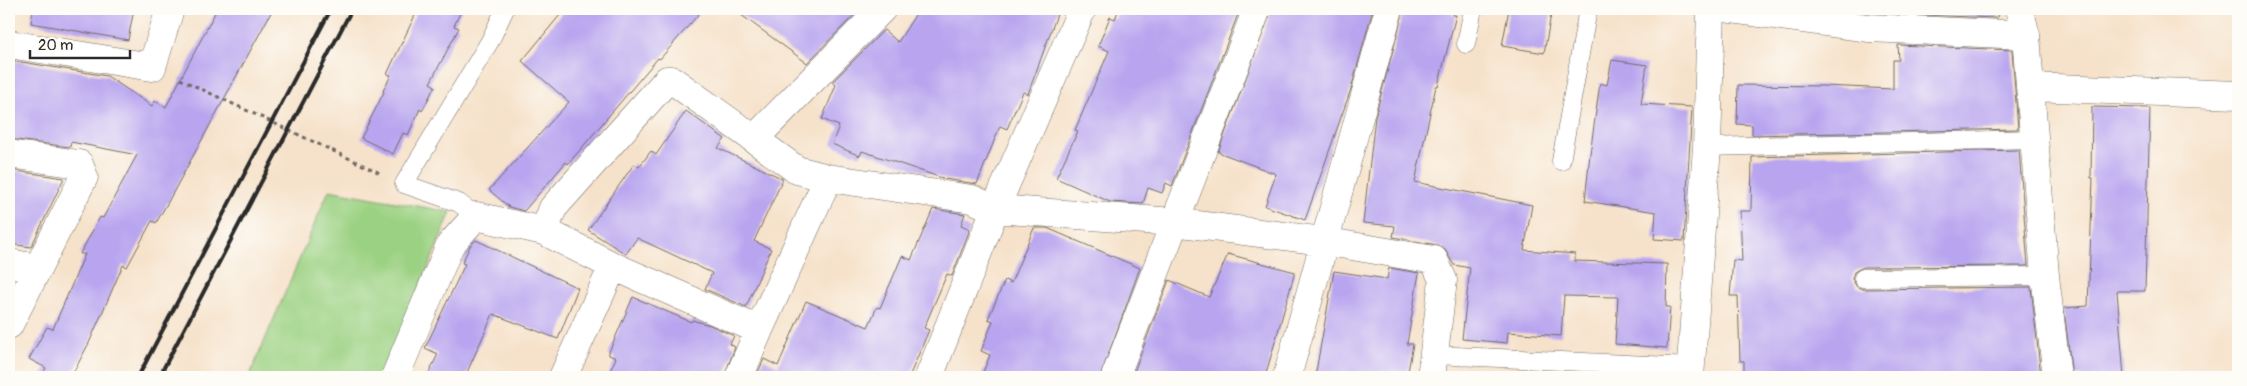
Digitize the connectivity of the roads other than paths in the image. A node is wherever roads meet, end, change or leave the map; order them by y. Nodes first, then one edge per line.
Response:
1 (170, 9) edge
2 (505, 9) edge
3 (882, 9) edge
4 (1082, 9) edge
5 (1257, 9) edge
6 (1388, 9) edge
7 (1473, 9) edge
8 (1588, 9) edge
9 (1711, 9) edge
10 (1730, 9) edge
11 (2019, 9) edge
12 (1804, 14) edge
13 (2026, 35) junction
14 (9, 44) edge
15 (1466, 44) dead end
16 (2030, 87) junction
17 (2238, 95) edge
18 (755, 138) junction
19 (2034, 139) junction
20 (1707, 147) junction
21 (9, 154) edge
22 (1561, 161) dead end
23 (828, 178) junction
24 (995, 209) junction
25 (476, 216) junction
26 (1174, 222) junction
27 (544, 231) junction
28 (1323, 242) junction
29 (9, 263) edge
30 (613, 266) junction
31 (38, 268) junction
32 (2045, 276) junction
33 (1863, 278) dead end
34 (9, 325) edge
35 (759, 330) junction
36 (1432, 366) edge
37 (1691, 372) edge
38 (395, 377) edge
39 (563, 377) edge
40 (739, 377) edge
41 (929, 377) edge
42 (1115, 377) edge
43 (1287, 377) edge
44 (2057, 377) edge

1 - 14 street
2 - 25 lane
3 - 18 street
4 - 24 street
5 - 26 street
6 - 28 street
7 - 15 lane
8 - 22 lane
9 - 20 street
10 - 12 street
11 - 13 street
12 - 13 street
13 - 16 street
16 - 17 street
16 - 19 street
18 - 23 street
18 - 27 street
19 - 20 lane
19 - 32 street
20 - 37 street
21 - 31 street
23 - 24 street
23 - 35 street
24 - 26 street
24 - 41 street
25 - 27 street
25 - 38 street
26 - 28 street
26 - 42 street
27 - 30 street
28 - 36 street
28 - 43 street
29 - 31 street
30 - 35 street
30 - 39 street
31 - 34 street
32 - 33 lane
32 - 44 street
35 - 40 street
36 - 37 lane

